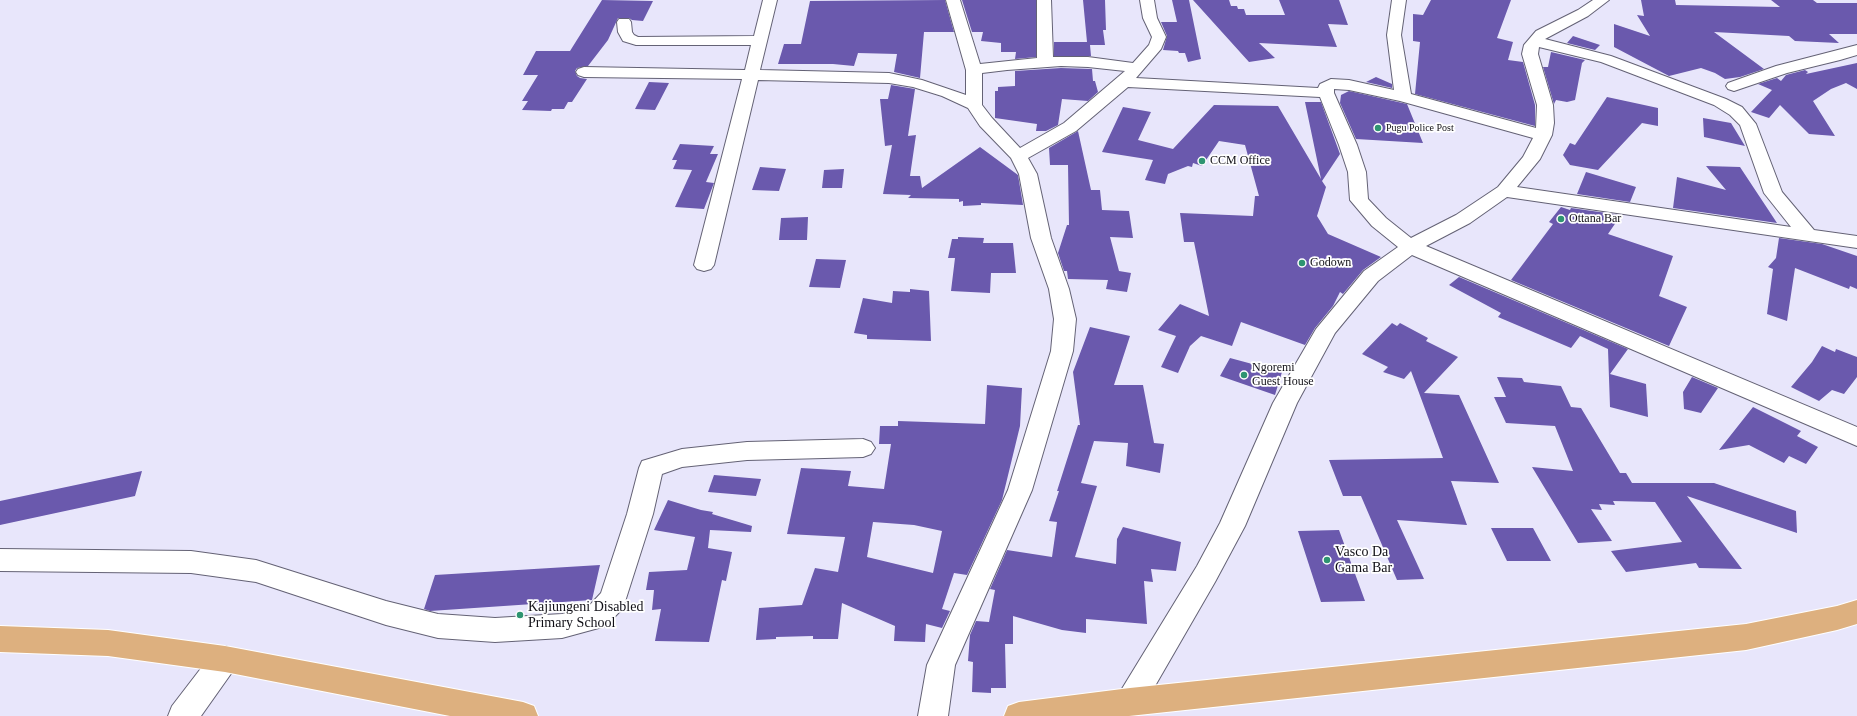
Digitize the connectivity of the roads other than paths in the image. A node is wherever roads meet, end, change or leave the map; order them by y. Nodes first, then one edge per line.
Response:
1 (770, 0) edge
2 (953, 0) edge
3 (1044, 0) edge
4 (1147, 0) edge
5 (1399, 0) edge
6 (1602, 0) edge
7 (624, 22) dead end
8 (761, 40) junction
9 (1535, 41) junction
10 (1857, 50) edge
11 (1044, 62) junction
12 (1135, 68) junction
13 (974, 70) junction
14 (584, 72) dead end
15 (752, 73) junction
16 (1124, 82) junction
17 (1734, 86) dead end
18 (1326, 93) junction
19 (1403, 97) junction
20 (974, 105) junction
21 (1542, 135) junction
22 (1018, 156) junction
23 (1504, 190) junction
24 (1808, 235) junction
25 (1857, 242) edge
26 (1410, 247) junction
27 (704, 265) dead end
28 (1857, 437) edge
29 (863, 448) dead end
30 (0, 560) edge
31 (1857, 612) edge
32 (0, 639) edge
33 (225, 660) junction
34 (1130, 702) junction
35 (183, 716) edge
36 (523, 716) edge
37 (933, 716) edge
38 (1019, 716) edge

1 - 8 street
2 - 13 street
3 - 11 street
4 - 12 street
5 - 19 street
6 - 9 street
7 - 8 street
8 - 15 street
9 - 21 street
9 - 24 street
10 - 17 street
11 - 12 street
11 - 13 street
12 - 16 street
13 - 20 street
14 - 15 street
15 - 20 street
15 - 27 street
16 - 18 street
16 - 22 street
18 - 19 street
18 - 26 street
19 - 21 street
20 - 22 street
21 - 23 street
22 - 37 street
23 - 24 street
23 - 26 street
24 - 25 street
26 - 28 street
26 - 34 street
29 - 30 street
31 - 34 main road
32 - 33 main road
33 - 35 street
33 - 36 main road
34 - 38 main road

